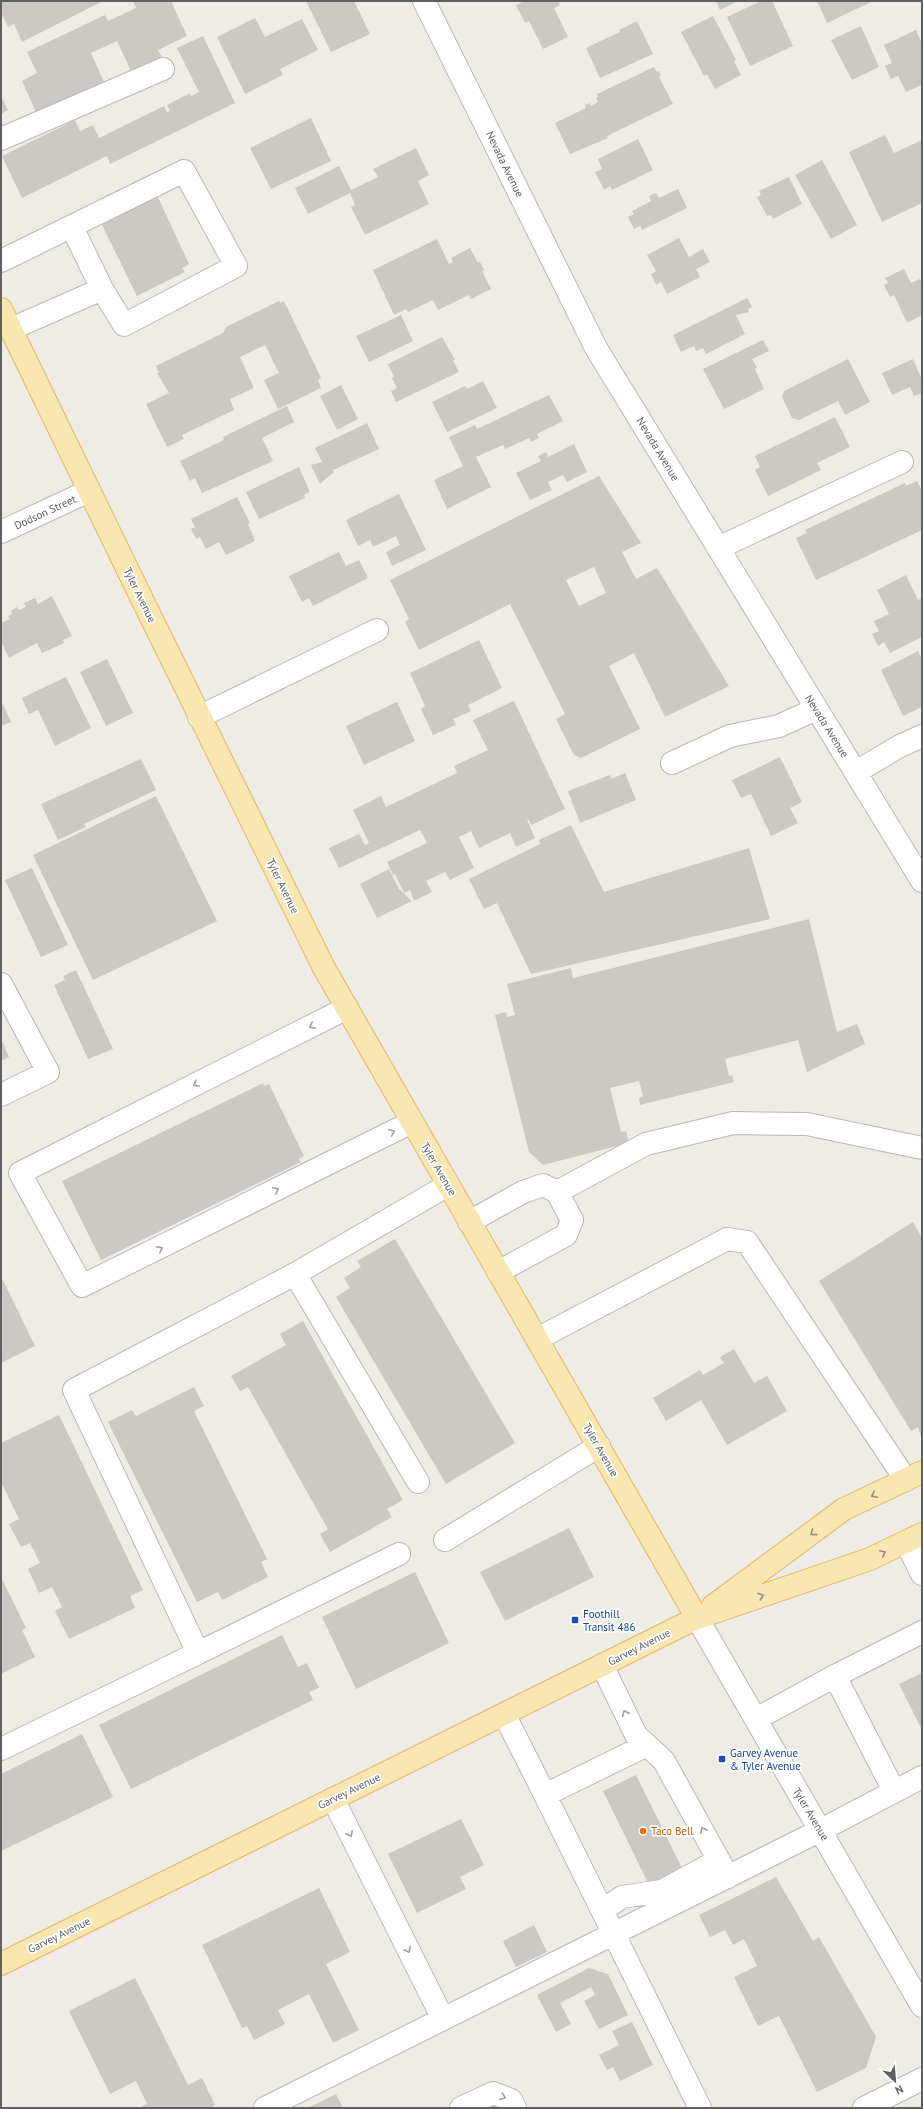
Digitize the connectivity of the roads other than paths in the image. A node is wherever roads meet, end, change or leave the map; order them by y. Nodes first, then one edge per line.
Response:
1 (424, 1) edge
2 (162, 69) dead end
3 (1, 139) edge
4 (72, 227) junction
5 (1, 261) edge
6 (102, 289) junction
7 (1, 309) edge
8 (11, 329) junction
9 (902, 462) dead end
10 (89, 491) junction
11 (1, 532) edge
12 (718, 548) junction
13 (377, 630) dead end
14 (816, 709) junction
15 (199, 717) junction
16 (922, 736) edge
17 (672, 763) dead end
18 (856, 772) junction
19 (922, 881) edge
20 (1, 984) edge
21 (347, 1008) junction
22 (1, 1094) edge
23 (412, 1122) junction
24 (922, 1148) edge
25 (448, 1185) junction
26 (557, 1192) junction
27 (469, 1222) junction
28 (498, 1272) junction
29 (294, 1274) junction
30 (537, 1340) junction
31 (599, 1446) junction
32 (914, 1476) edge
33 (418, 1482) dead end
34 (914, 1538) edge
35 (445, 1540) dead end
36 (399, 1554) dead end
37 (922, 1574) edge
38 (697, 1618) junction
39 (922, 1632) edge
40 (198, 1653) junction
41 (602, 1665) junction
42 (835, 1676) junction
43 (504, 1714) junction
44 (756, 1719) junction
45 (647, 1745) junction
46 (1, 1749) edge
47 (922, 1777) edge
48 (894, 1791) junction
49 (545, 1795) junction
50 (333, 1799) junction
51 (821, 1830) junction
52 (724, 1868) junction
53 (603, 1910) junction
54 (615, 1933) junction
55 (1, 1964) edge
56 (922, 2006) edge
57 (443, 2019) junction
58 (922, 2079) edge
59 (265, 2108) edge
60 (461, 2108) edge
61 (515, 2108) edge
62 (700, 2108) edge
63 (864, 2108) edge

1 - 12 street, Nevada Avenue
2 - 3 street
4 - 5 street
4 - 6 street
4 - 6 street
6 - 8 street
7 - 8 main road, Tyler Avenue
8 - 10 main road, Tyler Avenue
9 - 12 street
10 - 11 street, Dodson Street
10 - 15 main road, Tyler Avenue
12 - 14 street, Nevada Avenue
13 - 15 street
14 - 17 street
14 - 18 street, Nevada Avenue
15 - 21 main road, Tyler Avenue
16 - 18 street
18 - 19 street, Nevada Avenue
20 - 22 street
21 - 23 main road, Tyler Avenue
21 -> 23 street
23 - 25 main road, Tyler Avenue
24 - 26 street
25 - 27 main road, Tyler Avenue
25 - 29 street
26 - 27 street
26 - 28 street
27 - 28 main road, Tyler Avenue
28 - 30 main road, Tyler Avenue
29 - 33 street
29 - 40 street
30 - 31 main road, Tyler Avenue
30 - 32 street
31 - 35 street
31 - 38 main road, Tyler Avenue
32 -> 38 main road, Garvey Avenue
34 - 37 street
38 -> 34 main road, Garvey Avenue
36 - 40 street
38 - 41 main road, Garvey Avenue
38 - 44 street, Tyler Avenue
39 - 42 street
40 - 46 street
41 - 43 main road, Garvey Avenue
45 -> 41 street
42 - 44 street
42 - 48 street
43 - 49 street
43 - 50 main road, Garvey Avenue
44 - 51 street, Tyler Avenue
45 - 49 street
52 -> 45 street
47 - 48 street
48 - 51 street
49 - 53 street
50 - 55 main road, Garvey Avenue
50 -> 57 street
51 - 52 street
51 - 56 street, Tyler Avenue
52 - 53 street
52 - 54 street
53 - 54 street
54 - 57 street
54 - 62 street
57 - 59 street
58 - 63 street
60 -> 61 street

